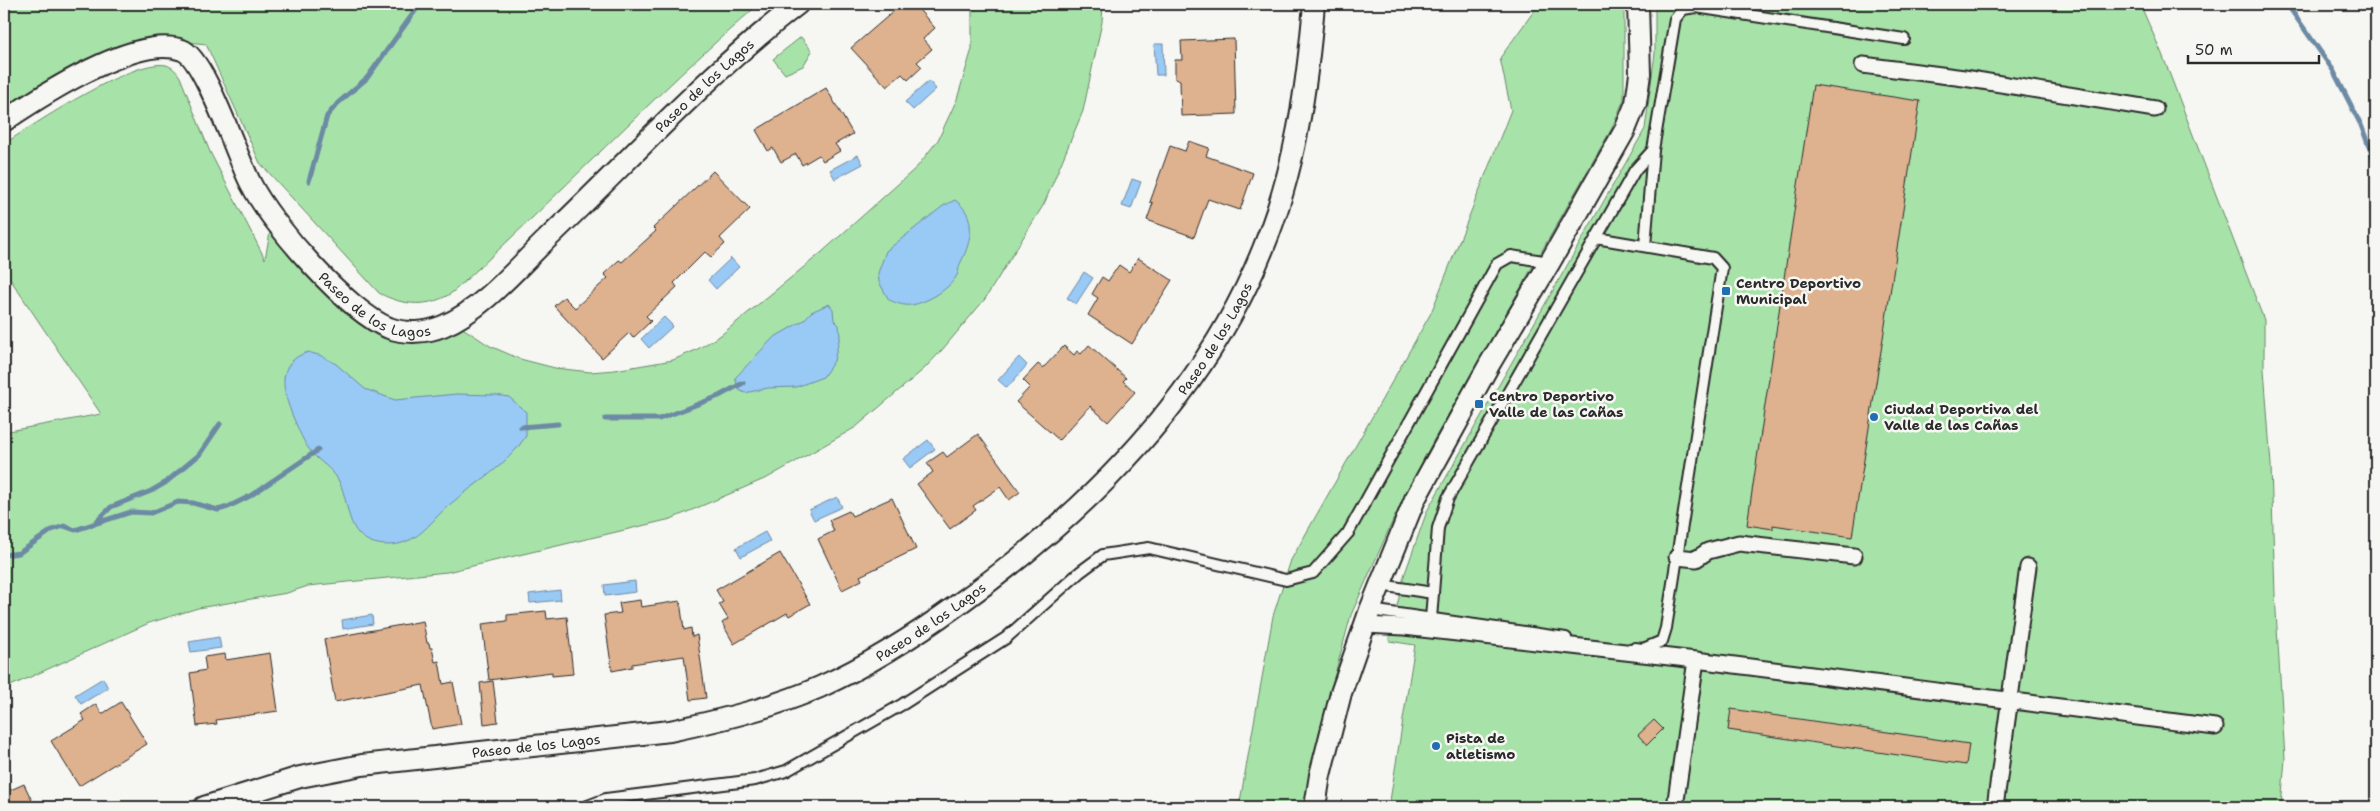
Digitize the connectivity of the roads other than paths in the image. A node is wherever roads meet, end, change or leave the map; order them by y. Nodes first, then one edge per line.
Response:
1 (798, 4) edge
2 (1314, 4) edge
3 (1638, 4) edge
4 (1904, 39) dead end
5 (1862, 65) dead end
6 (2155, 109) dead end
7 (4, 121) edge
8 (1653, 150) junction
9 (1596, 238) junction
10 (1645, 246) junction
11 (1550, 262) junction
12 (1854, 556) dead end
13 (1677, 557) junction
14 (2028, 568) dead end
15 (1380, 585) junction
16 (1433, 593) junction
17 (1367, 617) junction
18 (1431, 619) junction
19 (1696, 660) junction
20 (2011, 699) junction
21 (2214, 726) dead end
22 (204, 807) edge
23 (585, 807) edge
24 (1316, 807) edge
25 (1675, 807) edge
26 (1995, 807) edge

1 - 7 street, Paseo de los Lagos
2 - 22 street, Paseo de los Lagos
3 - 11 street
4 - 8 lane
5 - 6 street
8 - 9 lane
8 - 10 lane
9 - 10 lane
9 - 16 lane
10 - 13 lane
11 - 15 street
11 - 23 lane
12 - 13 street
13 - 18 lane
14 - 20 street
15 - 16 lane
15 - 17 street
16 - 18 lane
17 - 18 lane
17 - 19 street
17 - 24 street
19 - 20 street
19 - 25 street
20 - 21 street
20 - 26 street

